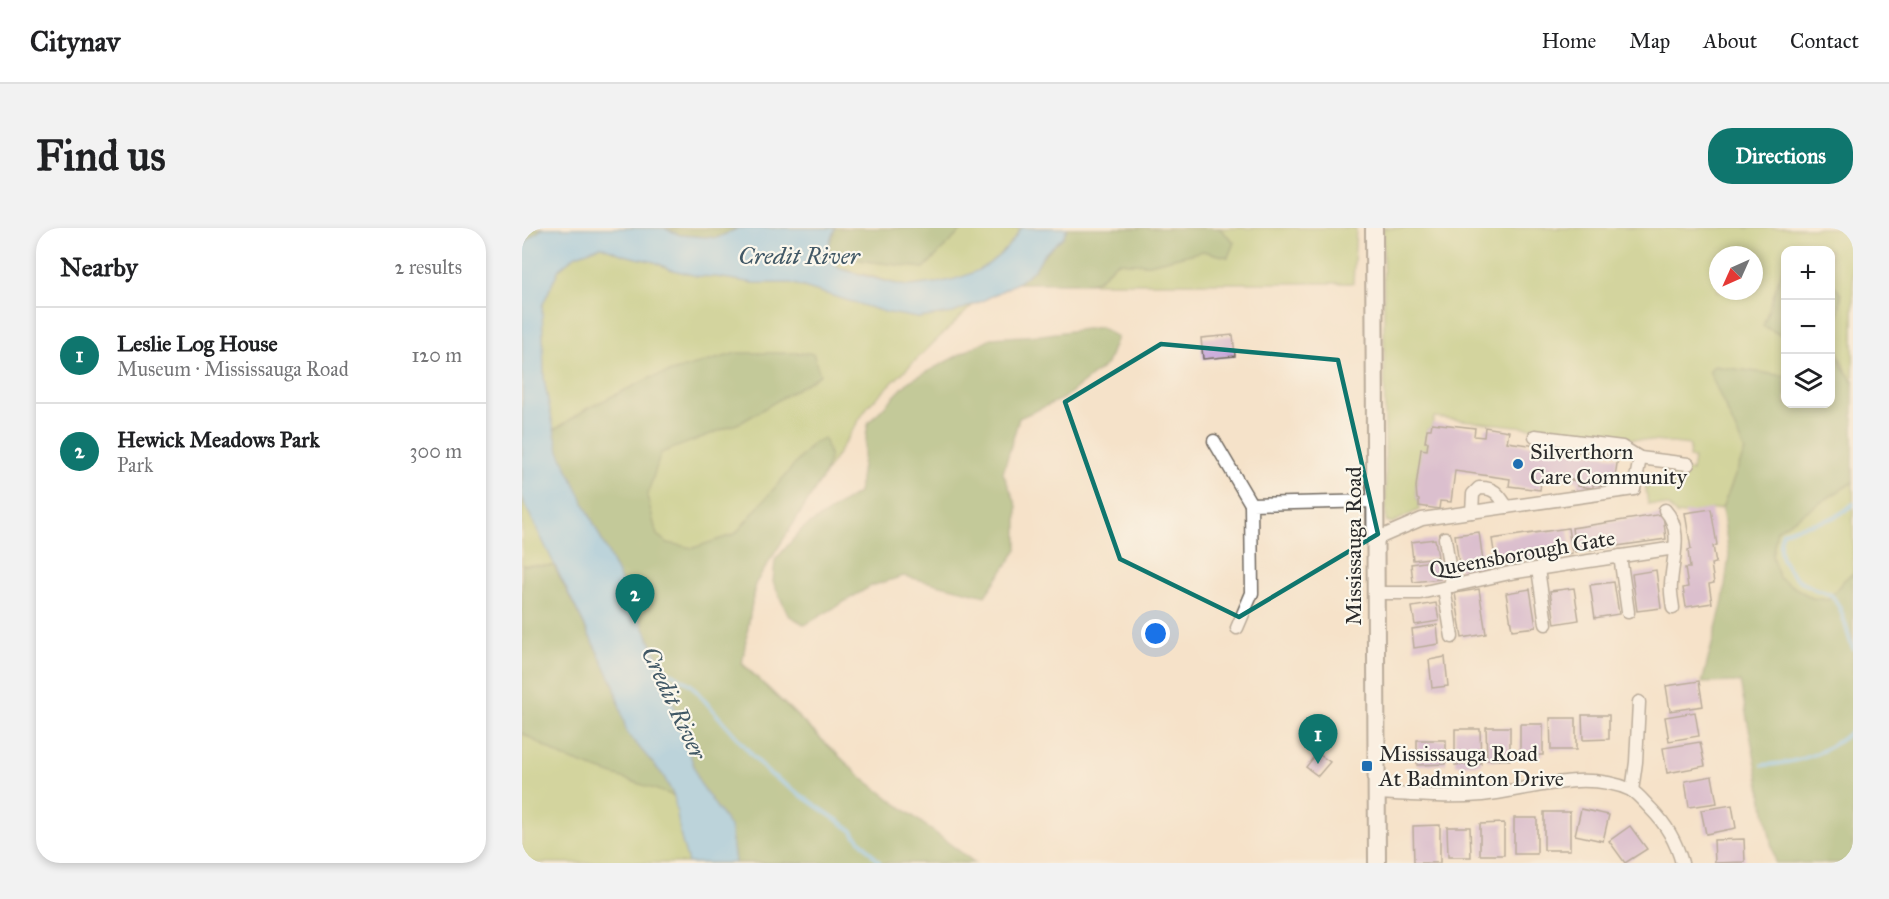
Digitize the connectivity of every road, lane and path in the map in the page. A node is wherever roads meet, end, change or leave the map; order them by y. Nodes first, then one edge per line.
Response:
1 (1374, 228) edge
2 (1535, 436) dead end
3 (1214, 441) dead end
4 (1640, 458) junction
5 (1688, 464) dead end
6 (1375, 501) junction
7 (1251, 504) junction
8 (1507, 507) junction
9 (1665, 510) dead end
10 (1472, 512) junction
11 (1446, 538) dead end
12 (1376, 539) junction
13 (1675, 548) junction
14 (1620, 556) junction
15 (1538, 569) junction
16 (1448, 587) junction
17 (1376, 593) junction
18 (1673, 608) dead end
19 (1628, 612) dead end
20 (1546, 624) dead end
21 (1237, 628) dead end
22 (1452, 637) dead end
23 (1639, 702) dead end
24 (1632, 791) junction
25 (1378, 793) junction
26 (1377, 863) edge
27 (1682, 863) edge

1 - 6 main road, Mississauga Road
2 - 4 street
3 - 7 street
4 - 5 street
4 - 8 street
6 - 7 street
6 - 12 main road, Mississauga Road
7 - 21 street
8 - 10 street
8 - 10 street
9 - 13 street
10 - 12 street
11 - 16 street
12 - 17 main road, Mississauga Road
13 - 14 street, Queensborough Gate
13 - 18 street
14 - 15 street, Queensborough Gate
14 - 19 street
15 - 16 street, Queensborough Gate
15 - 20 street
16 - 17 street, Queensborough Gate
16 - 22 street
17 - 25 main road, Mississauga Road
23 - 24 street
24 - 25 street
24 - 27 street
25 - 26 main road, Mississauga Road

